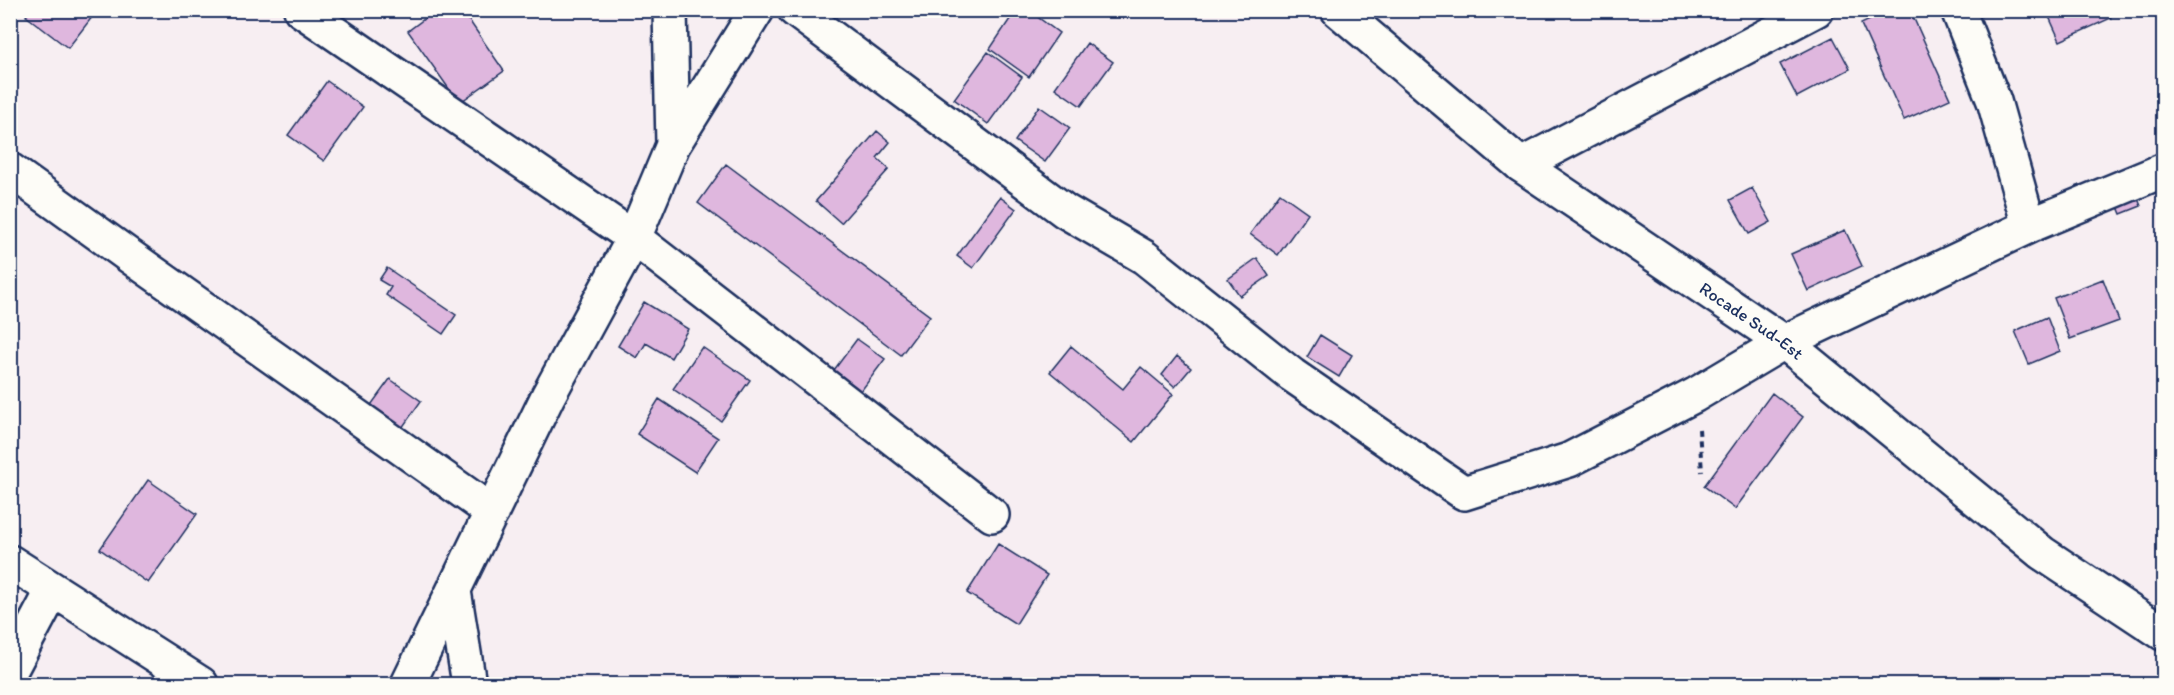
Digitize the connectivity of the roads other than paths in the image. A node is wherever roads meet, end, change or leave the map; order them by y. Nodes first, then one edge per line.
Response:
1 (301, 10) edge
2 (670, 10) edge
3 (757, 10) edge
4 (795, 10) edge
5 (1338, 10) edge
6 (1816, 10) edge
7 (1958, 10) edge
8 (672, 145) junction
9 (1521, 165) junction
10 (10, 170) edge
11 (2163, 170) edge
12 (2029, 226) junction
13 (634, 238) junction
14 (1784, 342) junction
15 (492, 512) junction
16 (992, 515) dead end
17 (10, 562) edge
18 (53, 590) junction
19 (454, 591) junction
20 (2163, 634) edge
21 (10, 670) edge
22 (201, 684) edge
23 (408, 684) edge
24 (469, 684) edge

1 - 13 street
2 - 8 street
3 - 8 street
4 - 14 street
5 - 9 street, Rocade Sud-Est
6 - 9 street
7 - 12 street
8 - 13 street
9 - 14 street, Rocade Sud-Est
10 - 15 street
11 - 12 street
12 - 14 street
13 - 15 street
13 - 16 street
14 - 20 street, Rocade Sud-Est
15 - 19 street
17 - 18 street
18 - 21 street
18 - 22 street
19 - 23 street
19 - 24 street

